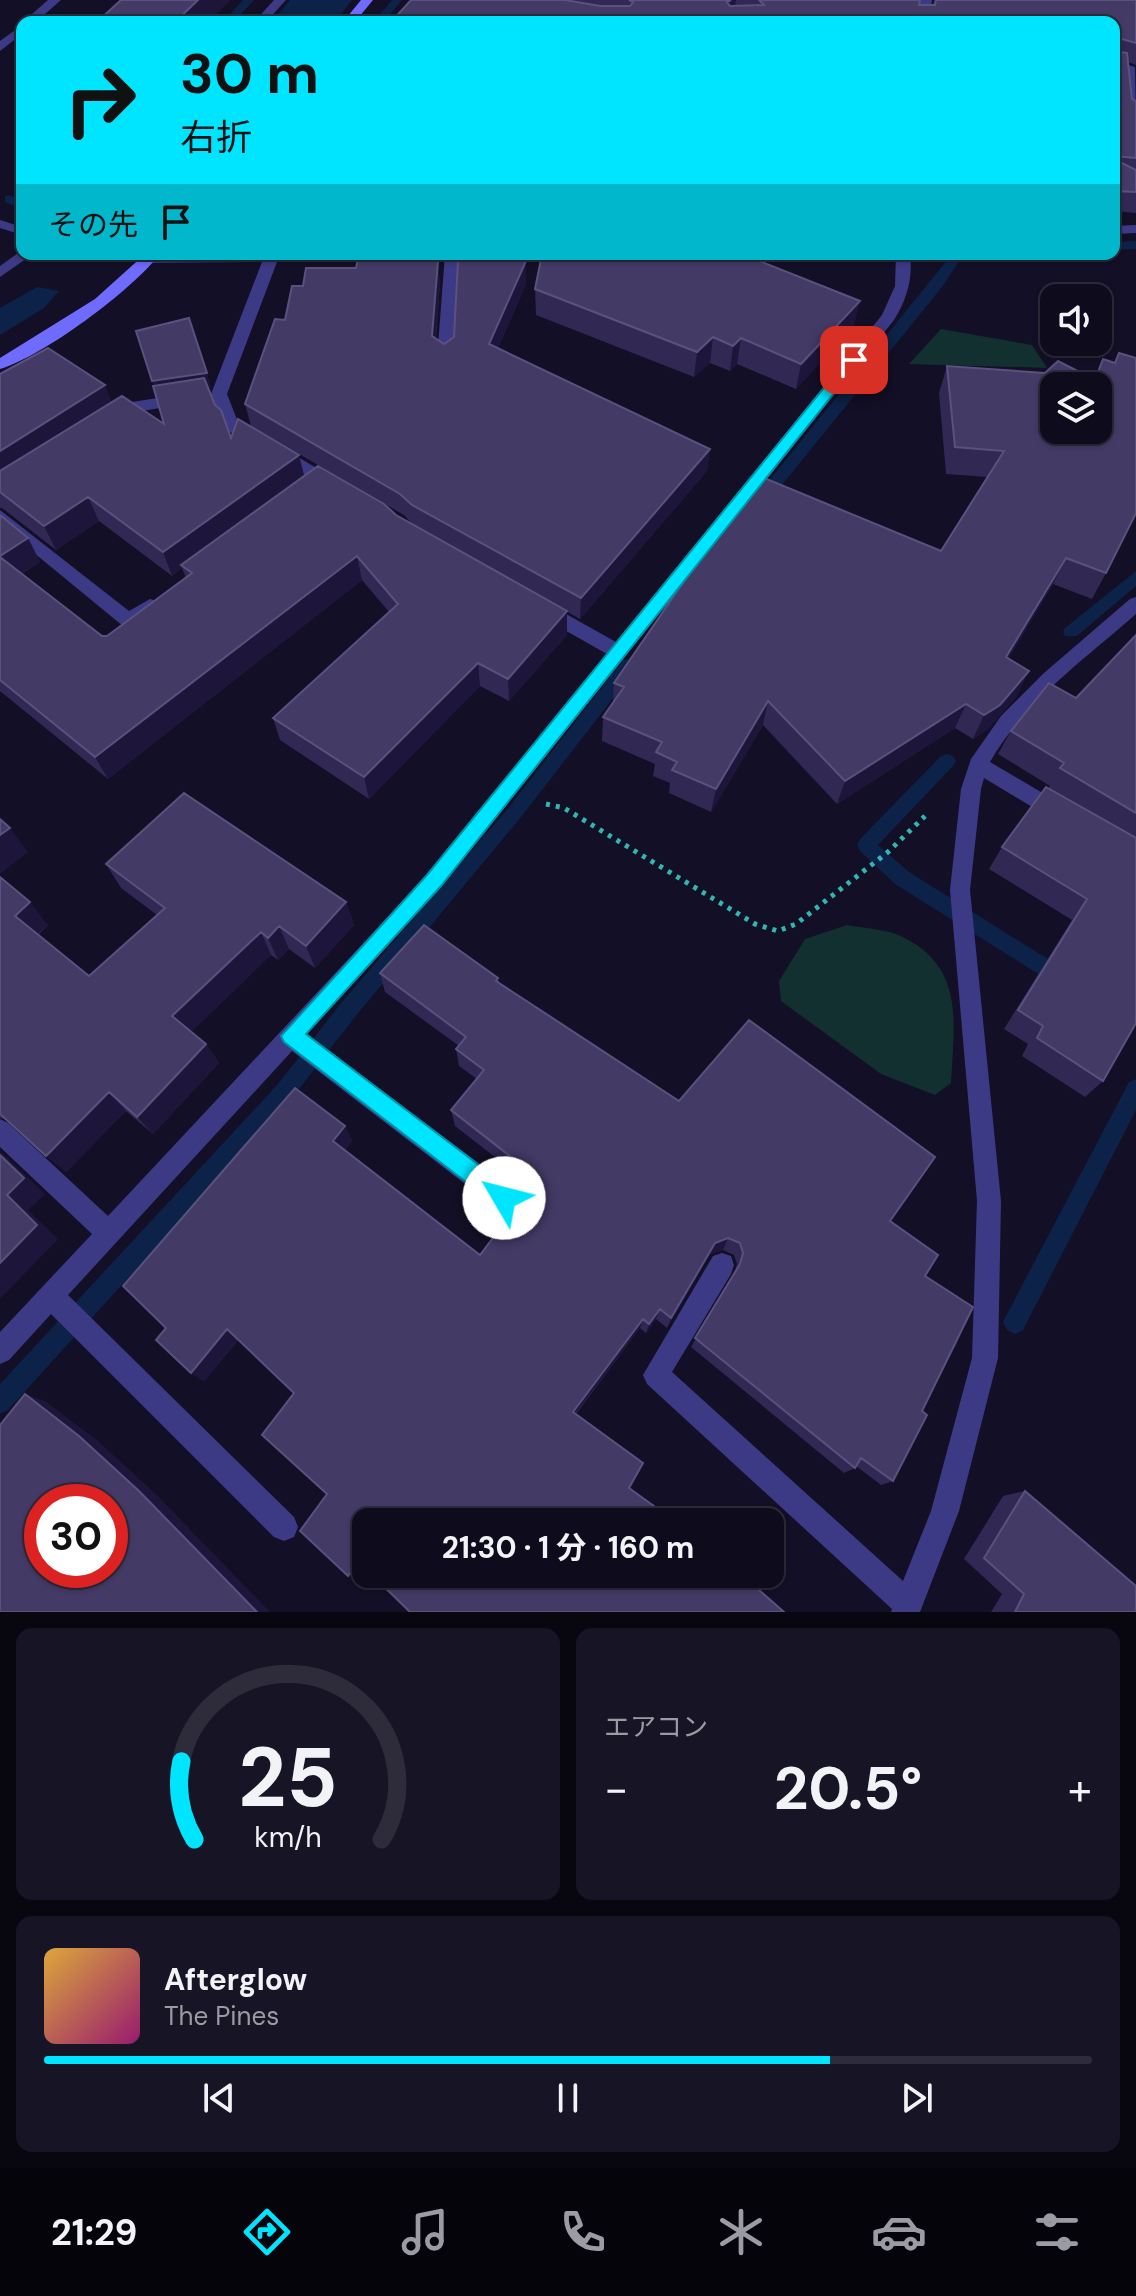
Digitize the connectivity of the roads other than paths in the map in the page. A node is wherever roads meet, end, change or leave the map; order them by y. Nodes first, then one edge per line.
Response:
1 (55, 0) edge
2 (280, 0) edge
3 (367, 0) edge
4 (36, 16) edge
5 (265, 16) edge
6 (354, 16) edge
7 (16, 33) edge
8 (0, 47) edge
9 (1120, 66) edge
10 (1131, 118) edge
11 (18, 260) edge
12 (147, 260) edge
13 (270, 260) edge
14 (452, 260) edge
15 (904, 260) edge
16 (0, 273) edge
17 (445, 359) edge
18 (0, 364) edge
19 (219, 394) junction
20 (100, 430) edge
21 (346, 493) edge
22 (0, 516) edge
23 (168, 593) edge
24 (525, 599) edge
25 (1136, 604) edge
26 (617, 651) junction
27 (978, 765) junction
28 (1083, 827) edge
29 (299, 1042) junction
30 (0, 1131) edge
31 (504, 1198) dead end
32 (109, 1233) junction
33 (722, 1265) edge
34 (58, 1304) junction
35 (0, 1351) edge
36 (284, 1527) dead end
37 (907, 1608) edge

1 - 4 street
2 - 5 street
3 - 6 main road
7 - 8 street
9 - 10 street
11 - 16 street
12 - 18 main road
13 - 19 street
14 - 17 street
15 - 26 street
19 - 20 street
19 - 21 street
22 - 23 street
24 - 26 street
25 - 27 street
26 - 29 street
27 - 28 street
27 - 37 street
29 - 31 street
29 - 32 street
30 - 32 street
32 - 34 street
33 - 37 street
34 - 35 street
34 - 36 street

